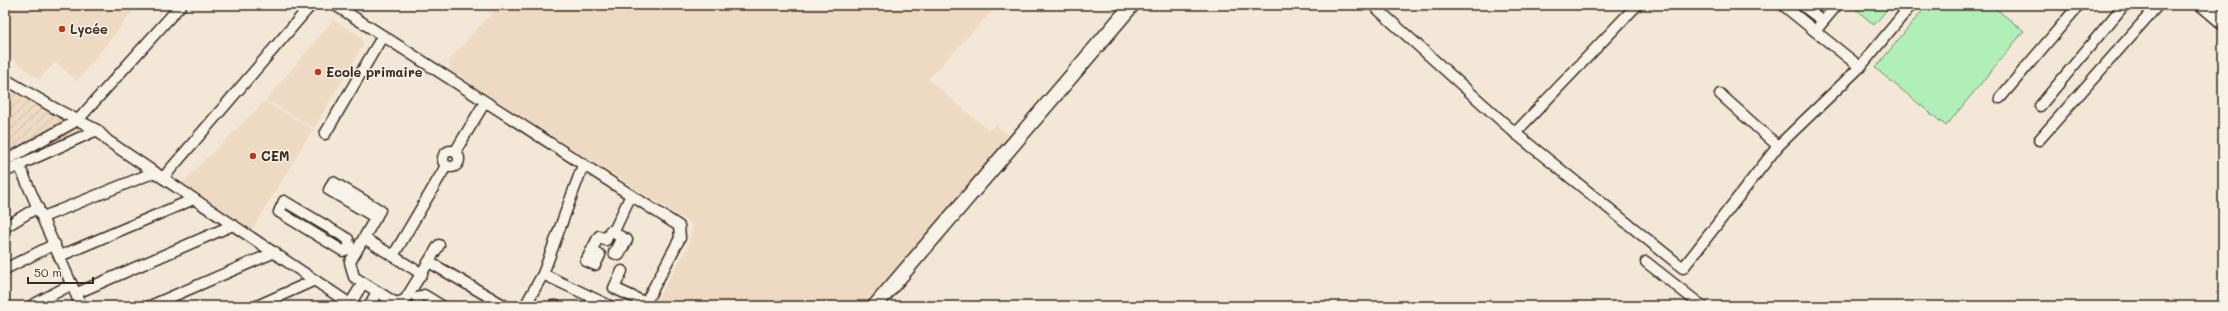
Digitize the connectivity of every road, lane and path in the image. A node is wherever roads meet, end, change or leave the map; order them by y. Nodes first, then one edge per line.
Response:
1 (182, 5) edge
2 (311, 5) edge
3 (335, 5) edge
4 (1132, 5) edge
5 (1373, 5) edge
6 (1638, 5) edge
7 (1783, 5) edge
8 (1802, 5) edge
9 (1837, 5) edge
10 (1911, 5) edge
11 (2079, 5) edge
12 (2124, 5) edge
13 (2158, 5) edge
14 (2203, 5) edge
15 (1823, 21) junction
16 (2222, 21) edge
17 (1816, 31) junction
18 (382, 37) junction
19 (1860, 67) junction
20 (5, 79) edge
21 (1720, 94) dead end
22 (2000, 98) dead end
23 (485, 102) junction
24 (2040, 106) dead end
25 (78, 120) junction
26 (97, 130) junction
27 (1516, 133) junction
28 (325, 134) dead end
29 (2040, 140) dead end
30 (1778, 146) junction
31 (5, 161) edge
32 (19, 165) junction
33 (583, 165) junction
34 (5, 172) edge
35 (159, 175) junction
36 (631, 196) junction
37 (194, 199) junction
38 (38, 207) junction
39 (43, 217) junction
40 (376, 218) junction
41 (233, 226) junction
42 (5, 227) edge
43 (364, 238) junction
44 (55, 244) junction
45 (439, 245) dead end
46 (353, 250) junction
47 (592, 251) dead end
48 (275, 252) junction
49 (60, 256) junction
50 (393, 256) junction
51 (429, 262) junction
52 (1646, 262) dead end
53 (5, 269) edge
54 (622, 271) dead end
55 (422, 274) junction
56 (543, 274) junction
57 (315, 280) junction
58 (363, 283) junction
59 (72, 284) junction
60 (377, 292) junction
61 (77, 293) junction
62 (415, 299) edge
63 (645, 304) edge
64 (352, 305) edge
65 (31, 306) edge
66 (81, 306) edge
67 (150, 306) edge
68 (256, 306) edge
69 (369, 306) edge
70 (442, 306) edge
71 (505, 306) edge
72 (525, 306) edge
73 (610, 306) edge
74 (875, 306) edge
75 (1702, 306) edge

1 - 25 street
2 - 35 street
3 - 18 street
4 - 74 street
5 - 27 street
6 - 27 street
7 - 17 street
8 - 15 street
9 - 15 street
10 - 19 street
11 - 22 street
12 - 24 street
13 - 29 street
14 - 16 street
15 - 17 street
17 - 19 street
18 - 23 street
18 - 28 street
19 - 30 street
20 - 25 street
21 - 30 street
23 - 33 street
23 - 50 street
25 - 26 street
25 - 31 street
26 - 32 street
26 - 35 street
27 - 30 street
32 - 34 street
32 - 38 street
33 - 36 street
33 - 56 street
35 - 37 street
35 - 39 street
36 - 47 street
36 - 63 street
37 - 41 street
37 - 49 street
38 - 39 street
38 - 42 street
39 - 44 street
40 - 40 street
40 - 43 street
41 - 48 street
41 - 61 street
43 - 46 street
43 - 50 street
44 - 49 street
44 - 53 street
45 - 51 street
46 - 46 street
46 - 58 street
48 - 57 street
48 - 67 street
49 - 59 street
50 - 55 street
51 - 55 street
51 - 71 street
52 - 75 street
54 - 63 street
55 - 62 street
56 - 72 street
56 - 73 street
57 - 64 street
57 - 68 street
58 - 60 street
58 - 64 street
59 - 61 street
59 - 65 street
60 - 62 street
60 - 69 street
61 - 66 street
62 - 70 street

